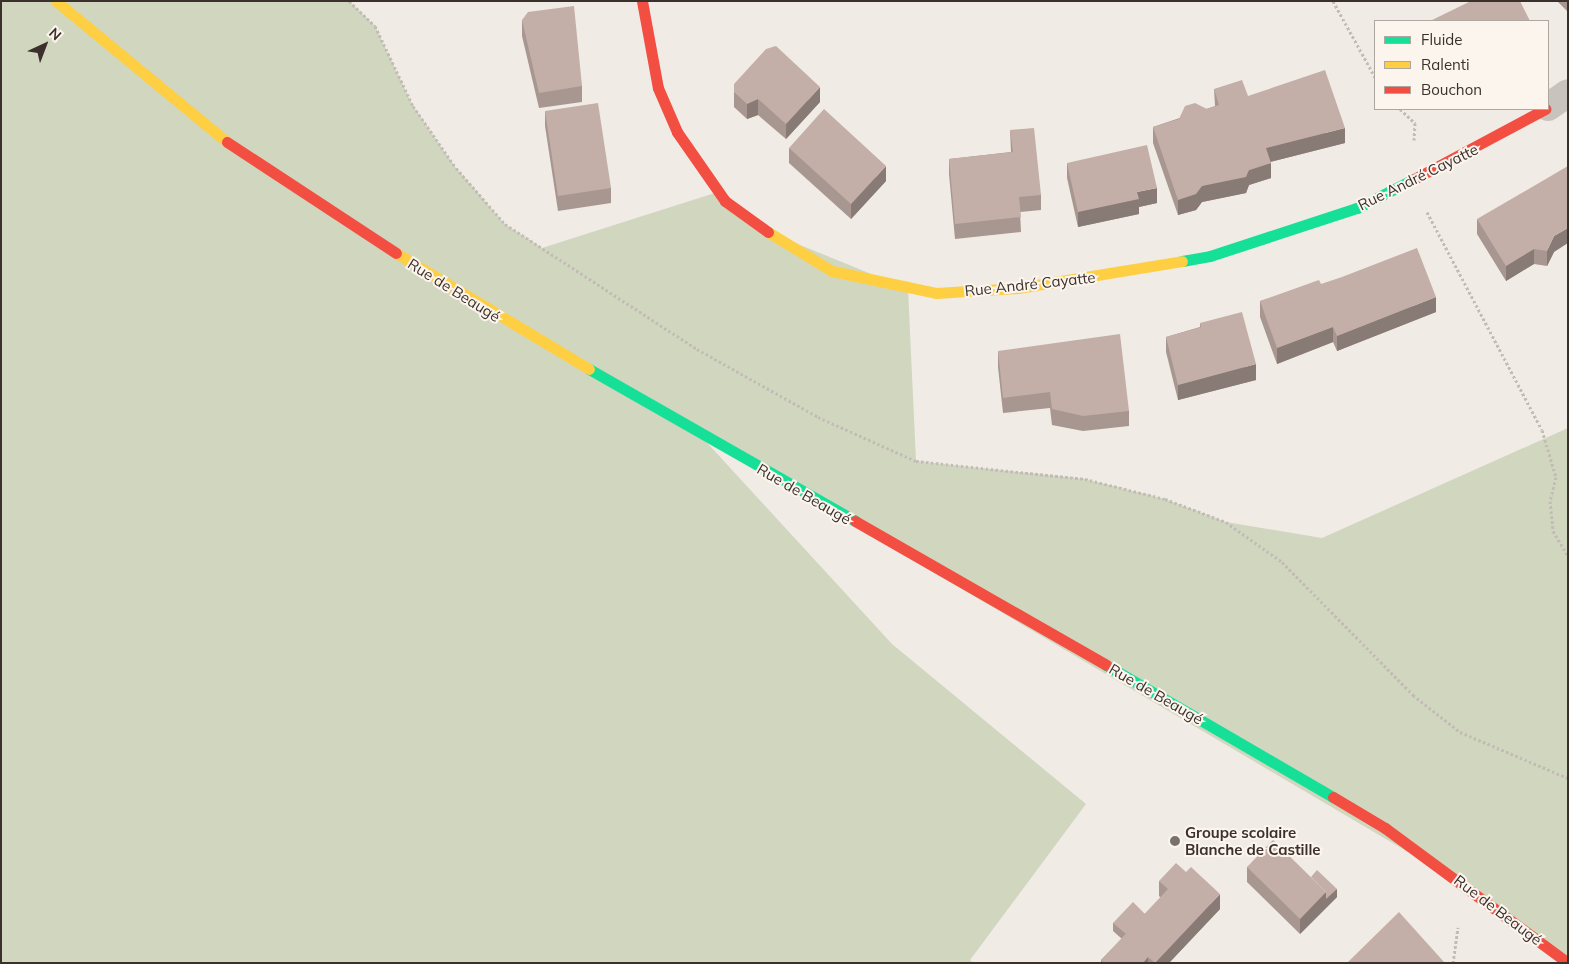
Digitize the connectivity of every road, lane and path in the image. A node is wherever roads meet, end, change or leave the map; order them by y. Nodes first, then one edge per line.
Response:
1 (56, 1) edge
2 (349, 1) edge
3 (642, 1) edge
4 (1334, 1) edge
5 (1374, 75) edge
6 (1568, 93) edge
7 (1549, 106) edge
8 (1542, 110) edge
9 (1412, 183) junction
10 (1568, 556) edge
11 (1568, 778) edge
12 (1568, 963) edge

1 - 12 street, Rue de Beaugé
2 - 11 path
3 - 9 street, Rue André Cayatte
4 - 5 path
6 - 7 street, Rue André Cayatte
8 - 9 street, Rue André Cayatte
9 - 10 path

